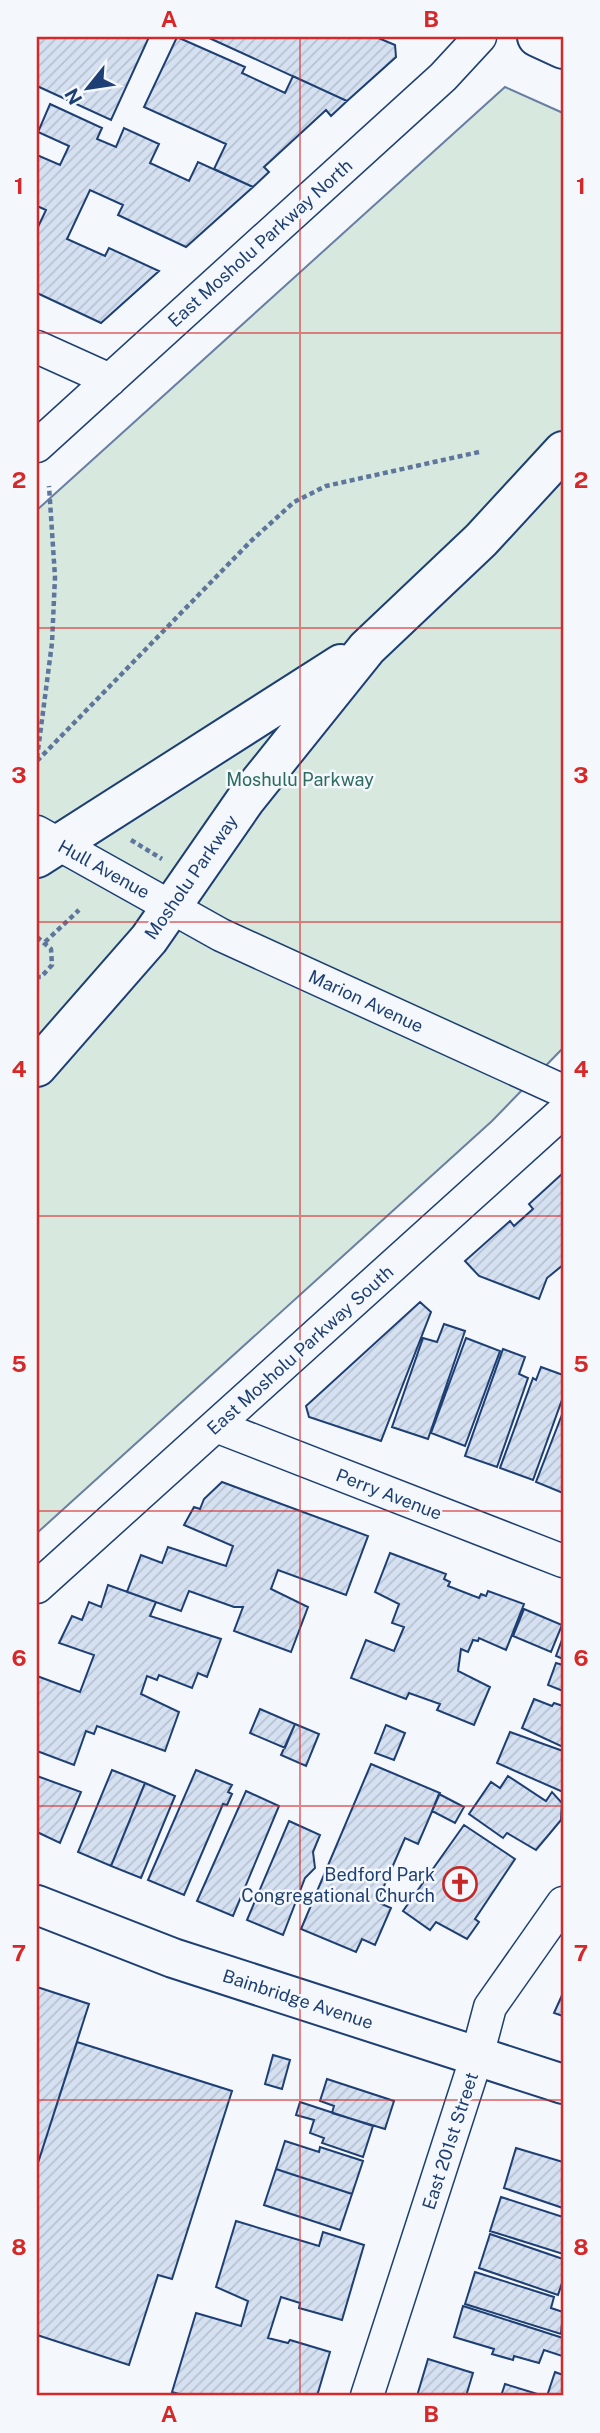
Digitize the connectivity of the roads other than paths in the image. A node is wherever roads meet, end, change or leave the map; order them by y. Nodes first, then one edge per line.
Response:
1 (480, 37) edge
2 (537, 37) edge
3 (563, 49) edge
4 (37, 347) edge
5 (110, 380) junction
6 (37, 446) edge
7 (563, 451) edge
8 (367, 648) junction
9 (44, 845) edge
10 (171, 906) junction
11 (37, 1068) edge
12 (563, 1091) edge
13 (563, 1112) edge
14 (216, 1426) junction
15 (563, 1561) edge
16 (37, 1587) edge
17 (563, 1903) edge
18 (37, 1905) edge
19 (477, 2056) junction
20 (563, 2084) edge
21 (367, 2396) edge

1 - 5 street, East Mosholu Parkway North
2 - 3 main road
4 - 5 street
5 - 6 street, East Mosholu Parkway North
7 - 8 main road, Mosholu Parkway
8 - 9 main road, Mosholu Parkway
8 - 10 main road, Mosholu Parkway
9 - 10 street, Hull Avenue
10 - 11 main road, Mosholu Parkway
10 - 12 street, Marion Avenue
13 - 14 street, East Mosholu Parkway South
14 - 15 street, Perry Avenue
14 - 16 street, East Mosholu Parkway South
17 - 19 street, East 201st Street
18 - 19 main road, Bainbridge Avenue
19 - 20 main road, Bainbridge Avenue
19 - 21 street, East 201st Street

